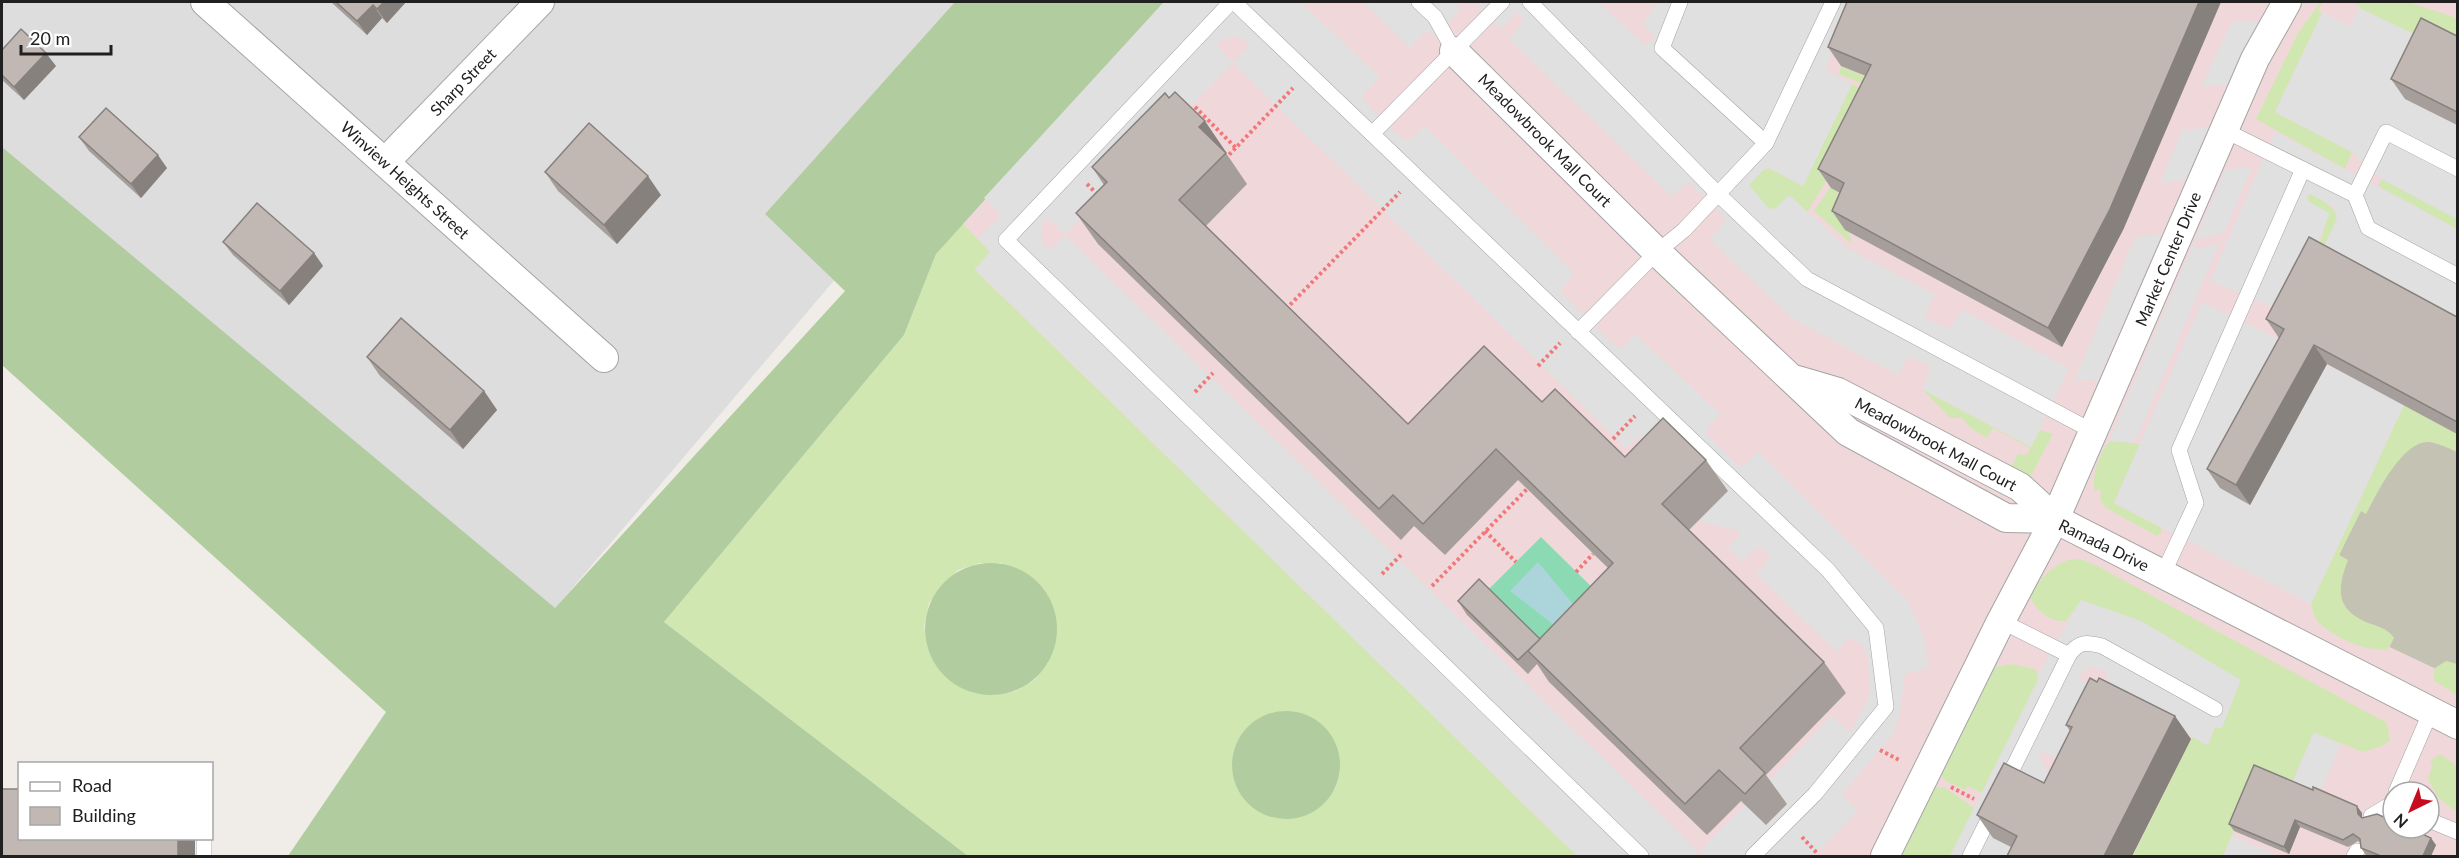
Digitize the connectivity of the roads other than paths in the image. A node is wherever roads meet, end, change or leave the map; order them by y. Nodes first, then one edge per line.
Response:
1 (205, 2) edge
2 (540, 2) edge
3 (1232, 2) edge
4 (1419, 2) edge
5 (1502, 2) edge
6 (1530, 2) edge
7 (1680, 2) edge
8 (1833, 2) edge
9 (2287, 2) edge
10 (1454, 51) junction
11 (2224, 130) junction
12 (1372, 134) junction
13 (1766, 143) junction
14 (385, 162) junction
15 (2303, 169) junction
16 (2457, 169) edge
17 (1718, 194) junction
18 (2355, 195) junction
19 (1657, 252) junction
20 (2457, 276) edge
21 (1576, 331) junction
22 (604, 358) dead end
23 (2094, 432) junction
24 (2055, 519) junction
25 (2163, 574) junction
26 (2001, 621) junction
27 (2069, 655) junction
28 (2215, 709) dead end
29 (2431, 711) junction
30 (2457, 724) edge
31 (2402, 780) edge
32 (2381, 809) edge
33 (2371, 816) edge
34 (2441, 825) edge
35 (2457, 832) edge
36 (204, 840) edge
37 (204, 856) edge
38 (1641, 856) edge
39 (1753, 856) edge
40 (1885, 856) edge
41 (1970, 856) edge

1 - 14 street, Winview Heights Street
2 - 14 street, Sharp Street
3 - 12 lane
3 - 38 lane
4 - 10 lane
5 - 10 lane
6 - 17 lane
7 - 13 lane
8 - 13 lane
9 - 11 street, Market Center Drive
10 - 12 lane
10 - 19 street, Meadowbrook Mall Court
11 - 15 lane
11 - 23 street, Market Center Drive
12 - 21 lane
13 - 17 lane
14 - 22 street, Winview Heights Street
15 - 18 lane
15 - 25 lane
16 - 18 lane
17 - 19 lane
17 - 23 lane
18 - 20 lane
19 - 21 lane
19 - 24 street, Meadowbrook Mall Court
21 - 39 lane
23 - 24 street, Market Center Drive
24 - 25 street, Ramada Drive
24 - 26 street, Ramada Drive
25 - 29 street, Ramada Drive
26 - 27 lane
26 - 40 street, Ramada Drive
27 - 28 lane
27 - 41 lane
29 - 30 street, Ramada Drive
29 - 31 lane
32 - 33 lane
34 - 35 lane
36 - 37 lane

